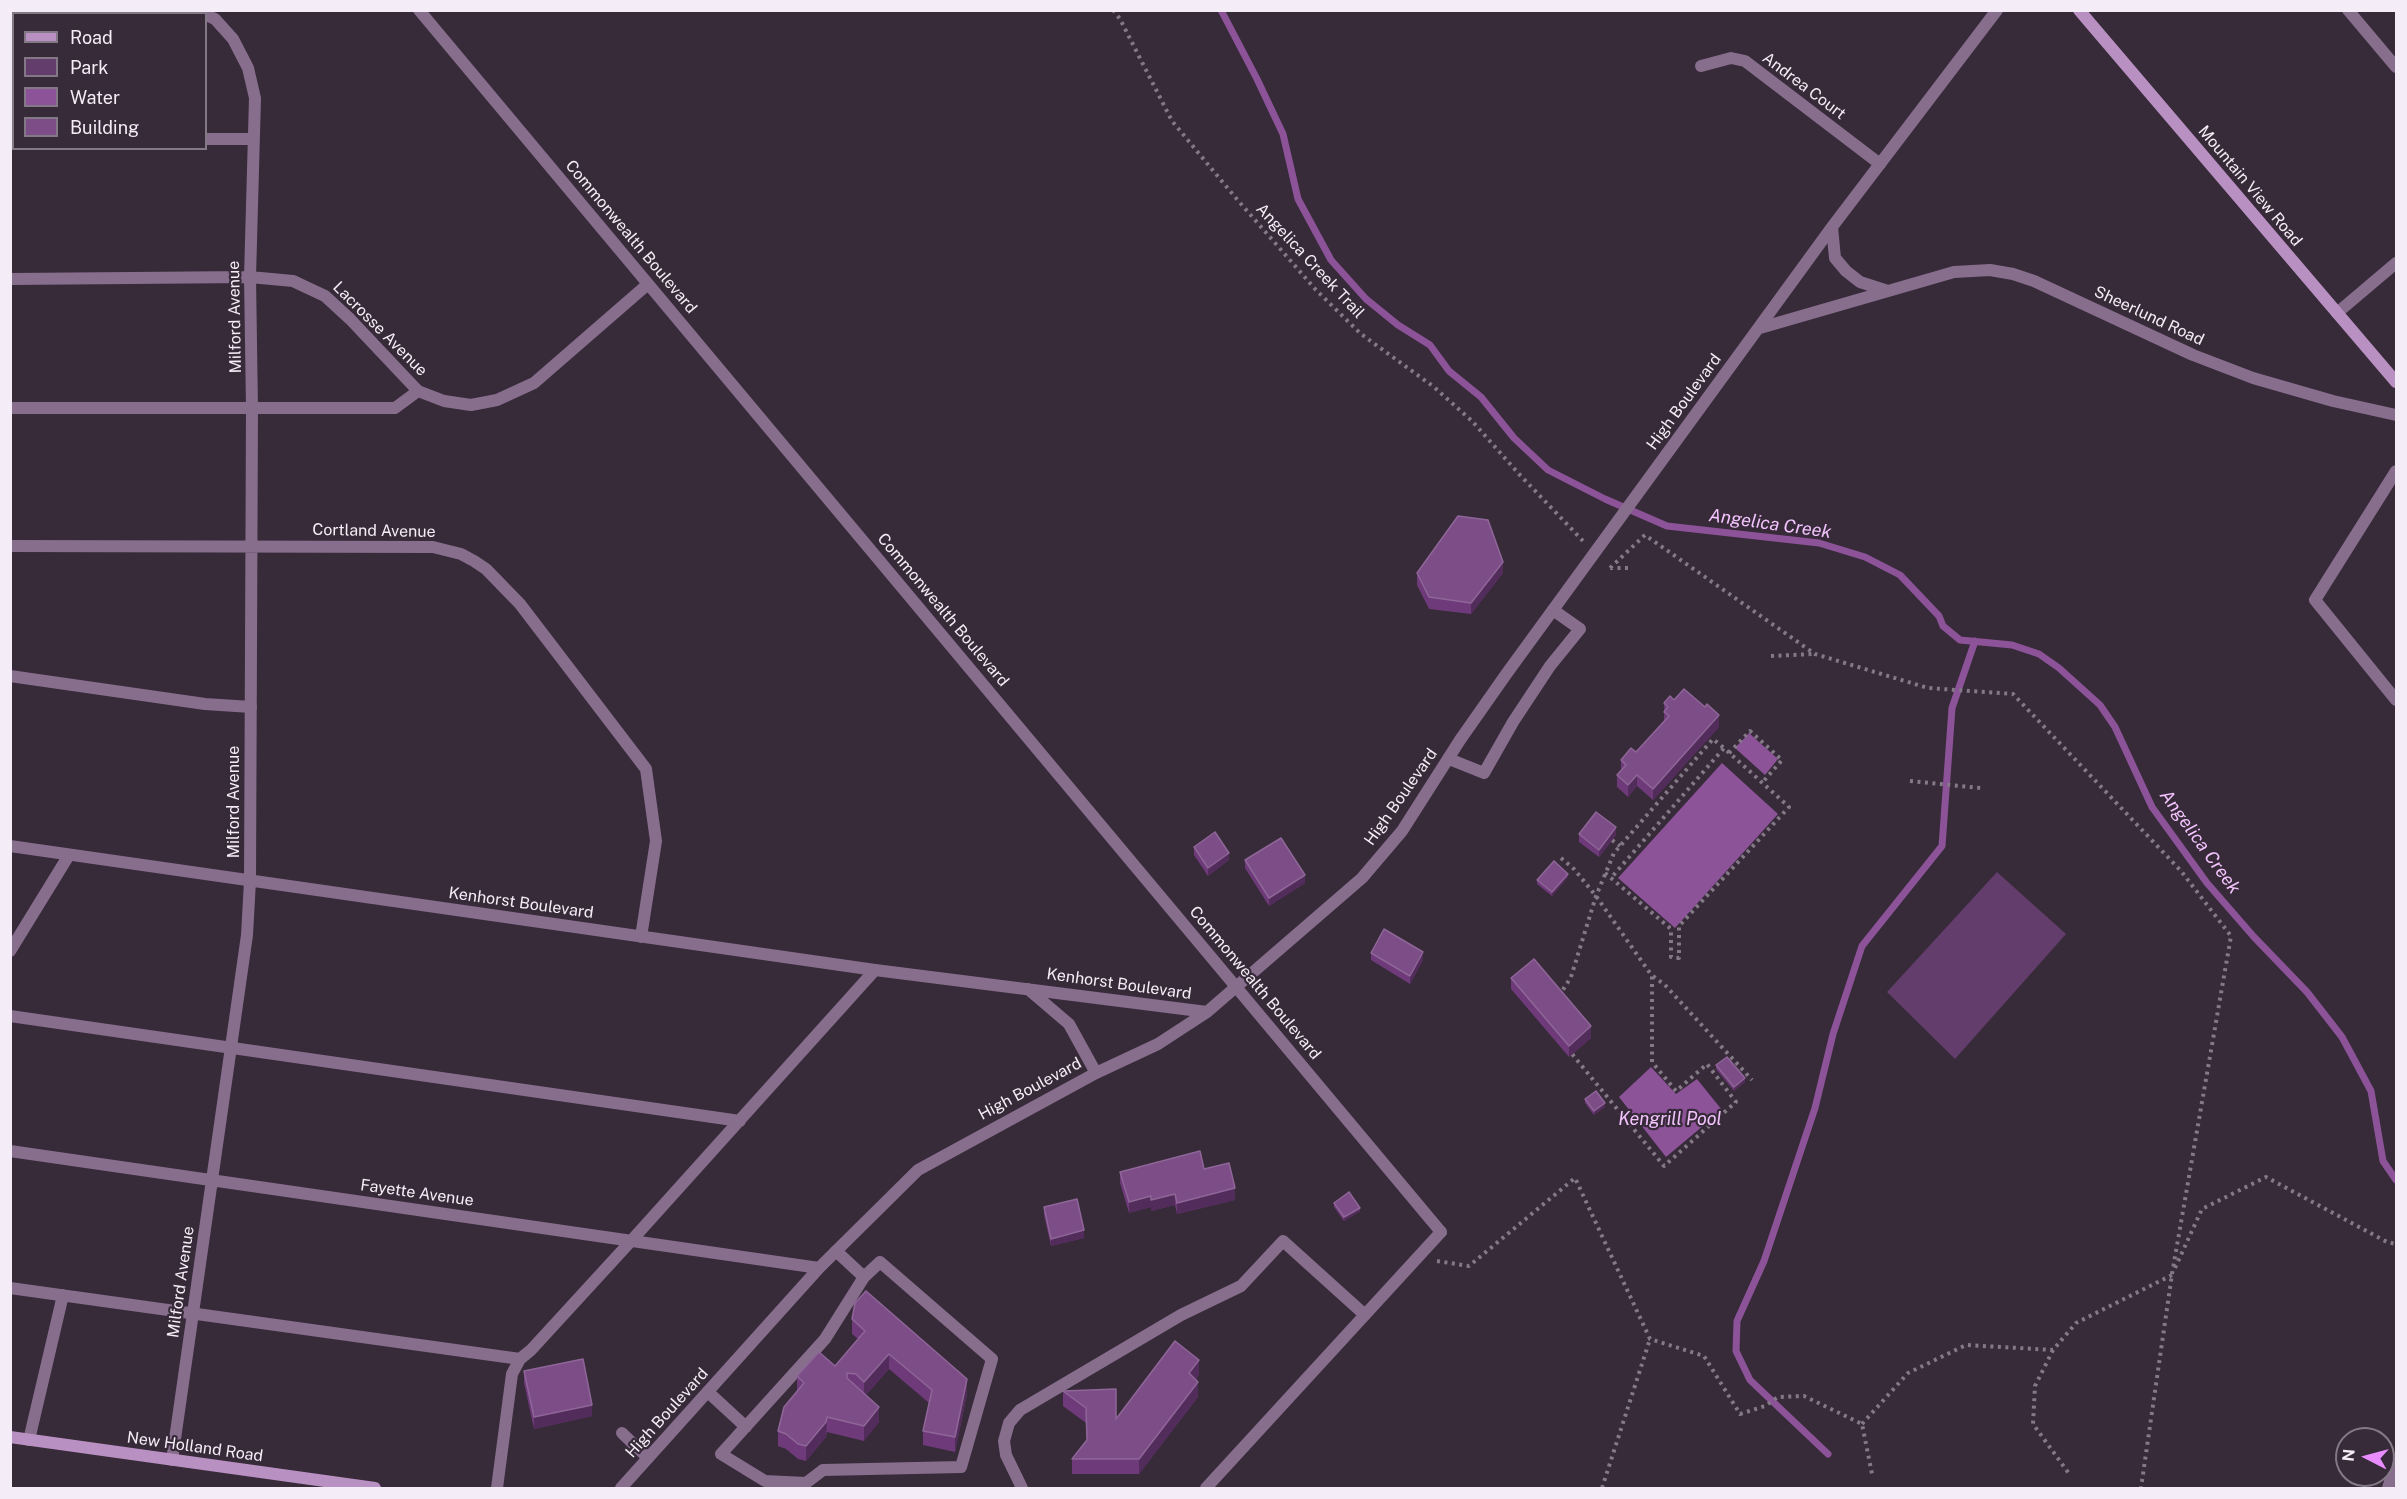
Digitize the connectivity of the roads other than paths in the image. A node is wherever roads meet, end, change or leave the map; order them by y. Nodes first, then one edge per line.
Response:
1 (419, 10) edge
2 (1997, 10) edge
3 (2079, 10) edge
4 (2349, 10) edge
5 (207, 15) edge
6 (1701, 66) dead end
7 (2397, 67) edge
8 (207, 139) edge
9 (253, 139) junction
10 (1880, 164) junction
11 (1832, 227) junction
12 (2397, 263) edge
13 (250, 277) junction
14 (10, 279) edge
15 (648, 284) junction
16 (1888, 291) junction
17 (2337, 313) junction
18 (1760, 328) junction
19 (2397, 382) edge
20 (418, 391) junction
21 (10, 408) edge
22 (252, 409) junction
23 (2397, 416) edge
24 (2397, 471) edge
25 (10, 546) edge
26 (252, 546) junction
27 (1553, 610) junction
28 (10, 676) edge
29 (2397, 700) edge
30 (251, 707) junction
31 (1449, 759) junction
32 (10, 846) edge
33 (69, 855) junction
34 (250, 881) junction
35 (641, 937) junction
36 (10, 951) edge
37 (875, 970) junction
38 (1027, 988) junction
39 (1237, 988) junction
40 (1207, 1012) junction
41 (10, 1016) edge
42 (231, 1048) junction
43 (1096, 1073) junction
44 (740, 1121) junction
45 (10, 1152) edge
46 (213, 1181) junction
47 (631, 1241) junction
48 (836, 1251) junction
49 (819, 1268) junction
50 (864, 1277) junction
51 (10, 1288) edge
52 (63, 1295) junction
53 (193, 1314) junction
54 (1365, 1315) junction
55 (520, 1359) junction
56 (708, 1392) junction
57 (746, 1427) junction
58 (622, 1433) dead end
59 (10, 1437) edge
60 (29, 1440) junction
61 (648, 1458) junction
62 (172, 1460) junction
63 (2397, 1463) edge
64 (375, 1488) edge
65 (497, 1488) edge
66 (621, 1488) edge
67 (1022, 1488) edge
68 (1206, 1488) edge
69 (2388, 1488) edge

1 - 15 street, Commonwealth Boulevard
2 - 10 street, High Boulevard
3 - 17 street, Mountain View Road
4 - 7 street
5 - 9 street, Milford Avenue
6 - 10 street, Andrea Court
8 - 9 street
9 - 13 street, Milford Avenue
10 - 11 street, High Boulevard
11 - 16 street
11 - 18 street, High Boulevard
12 - 17 street
13 - 14 street, Lacrosse Avenue
13 - 20 street, Lacrosse Avenue
13 - 22 street, Milford Avenue
15 - 20 street, Lacrosse Avenue
15 - 39 street, Commonwealth Boulevard
16 - 18 street, Sheerlund Road
16 - 23 street, Sheerlund Road
17 - 19 street, Mountain View Road
18 - 27 street, High Boulevard
20 - 22 street
21 - 22 street
22 - 26 street, Milford Avenue
24 - 29 street
25 - 26 street, Cortland Avenue
26 - 30 street, Milford Avenue
26 - 35 street, Cortland Avenue
27 - 31 street, High Boulevard
27 - 31 street
28 - 30 street
30 - 34 street, Milford Avenue
31 - 39 street, High Boulevard
32 - 33 street, Kenhorst Boulevard
33 - 34 street, Kenhorst Boulevard
33 - 36 street
34 - 35 street, Kenhorst Boulevard
34 - 42 street, Milford Avenue
35 - 37 street, Kenhorst Boulevard
37 - 38 street, Kenhorst Boulevard
37 - 44 street
38 - 40 street, Kenhorst Boulevard
38 - 43 street, Kenhorst Boulevard
39 - 40 street, High Boulevard
39 - 54 street, Commonwealth Boulevard
40 - 43 street, High Boulevard
41 - 42 street
42 - 44 street
42 - 46 street, Milford Avenue
43 - 48 street, High Boulevard
44 - 47 street
45 - 46 street, Fayette Avenue
46 - 47 street, Fayette Avenue
46 - 53 street, Milford Avenue
47 - 49 street, Fayette Avenue
47 - 55 street
48 - 49 street, High Boulevard
48 - 50 street
49 - 56 street, High Boulevard
50 - 57 street
50 - 57 street
51 - 52 street
52 - 53 street
52 - 60 street
53 - 55 street
53 - 62 street, Milford Avenue
54 - 67 street
54 - 68 street
55 - 65 street
56 - 57 street
56 - 61 street, High Boulevard
58 - 61 street
59 - 60 street, New Holland Road
60 - 62 street, New Holland Road
61 - 66 street, High Boulevard
62 - 64 street, New Holland Road
63 - 69 street

